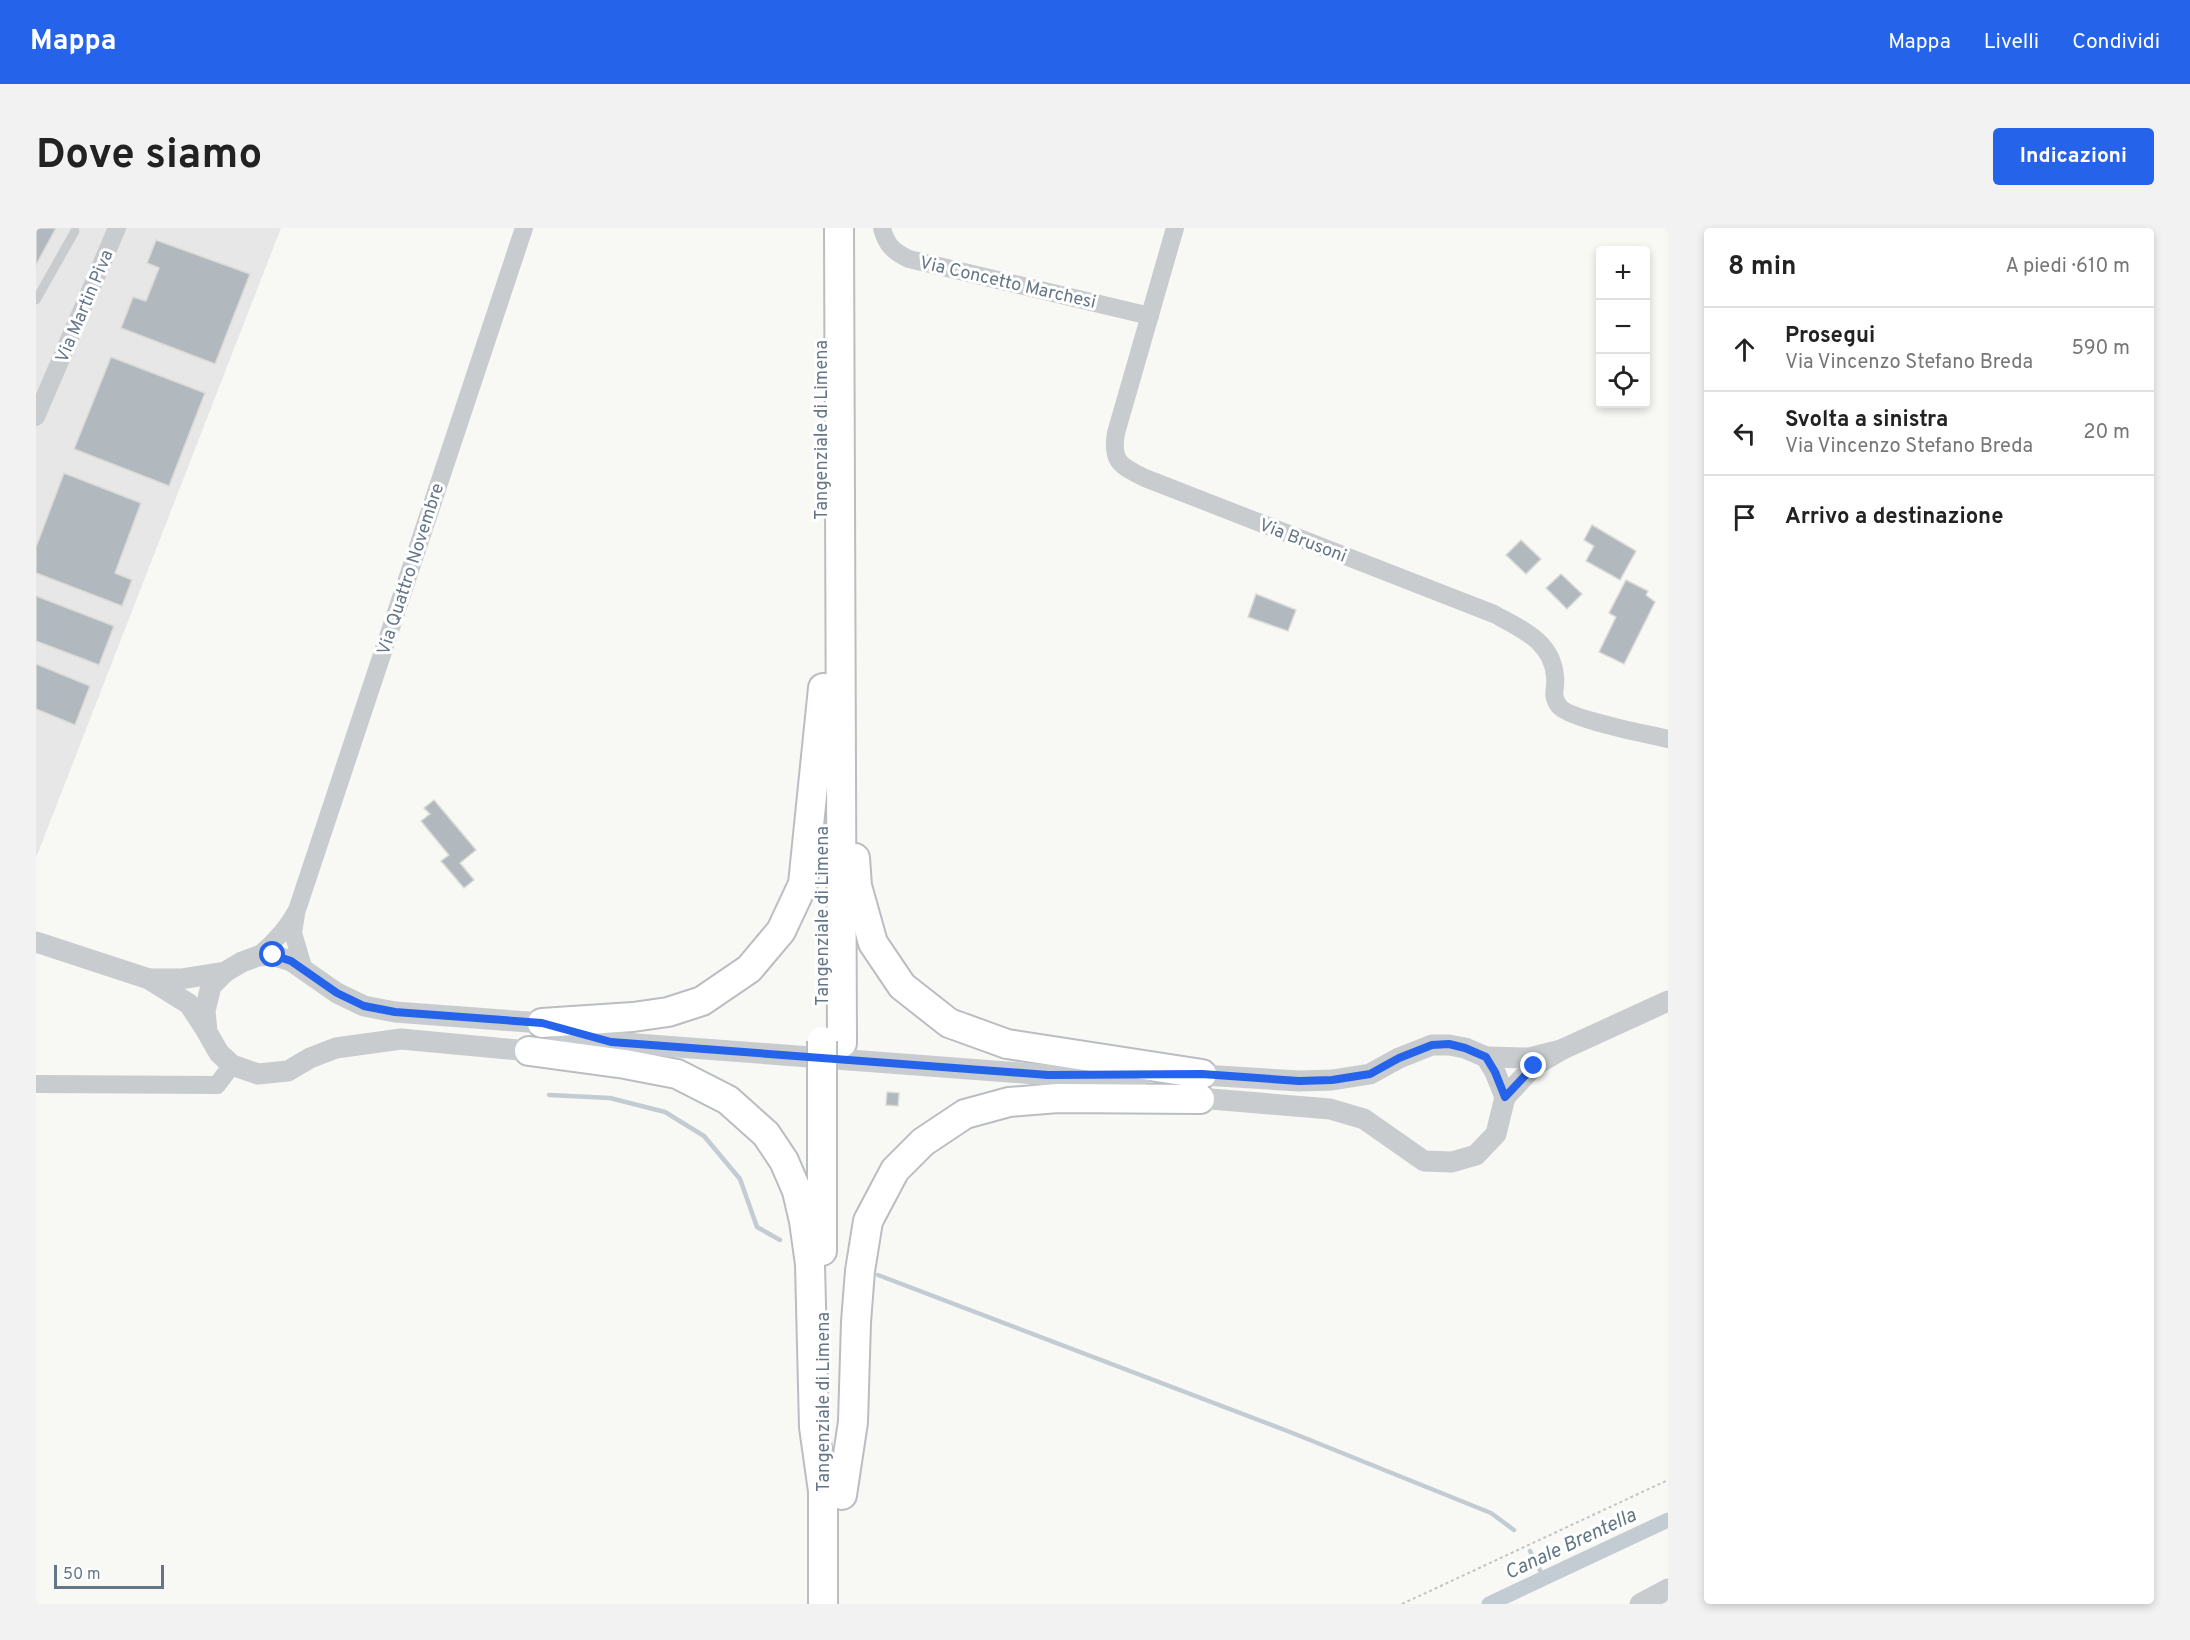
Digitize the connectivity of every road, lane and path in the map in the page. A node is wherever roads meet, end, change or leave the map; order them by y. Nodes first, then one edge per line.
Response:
1 (117, 228) edge
2 (524, 228) edge
3 (819, 228) edge
4 (839, 228) edge
5 (882, 228) edge
6 (1175, 228) edge
7 (75, 231) dead end
8 (36, 300) edge
9 (1150, 316) junction
10 (36, 417) edge
11 (841, 651) junction
12 (823, 688) junction
13 (1668, 739) edge
14 (297, 910) junction
15 (36, 942) edge
16 (258, 956) junction
17 (304, 970) junction
18 (225, 972) junction
19 (149, 979) junction
20 (1668, 1001) edge
21 (542, 1023) junction
22 (207, 1032) junction
23 (611, 1042) junction
24 (832, 1042) junction
25 (1561, 1050) junction
26 (529, 1051) junction
27 (1486, 1057) junction
28 (232, 1065) junction
29 (36, 1084) edge
30 (1201, 1087) junction
31 (1505, 1097) junction
32 (1668, 1480) edge
33 (833, 1493) junction
34 (1668, 1589) edge
35 (823, 1604) edge
36 (842, 1604) edge
37 (1402, 1604) edge
38 (1640, 1604) edge

1 - 10 street, Via Martin Piva
2 - 14 street, Via Quattro Novembre
3 - 12 highway, Tangenziale di Limena
4 - 11 highway, Tangenziale di Limena
5 - 9 street, Via Concetto Marchesi
6 - 9 street, Via Brusoni
7 - 8 lane
9 - 13 street, Via Brusoni
11 - 24 highway, Tangenziale di Limena
11 - 30 highway
12 - 21 highway
12 - 24 highway, Tangenziale di Limena
14 - 16 street, Via Quattro Novembre
14 - 17 street, Via Quattro Novembre
15 - 19 street
16 - 17 street
16 - 18 street
17 - 21 street
18 - 19 street
18 - 22 street
19 - 22 street
20 - 25 street
21 - 23 street
22 - 28 street
23 - 26 street
23 - 30 street
24 - 33 highway, Tangenziale di Limena
25 - 27 street
25 - 31 street
26 - 28 street
26 - 33 highway
27 - 30 street
27 - 31 street
28 - 29 street
30 - 31 street
30 - 33 highway
32 - 37 path
33 - 35 highway, Tangenziale di Limena
33 - 36 highway, Tangenziale di Limena
34 - 38 street

